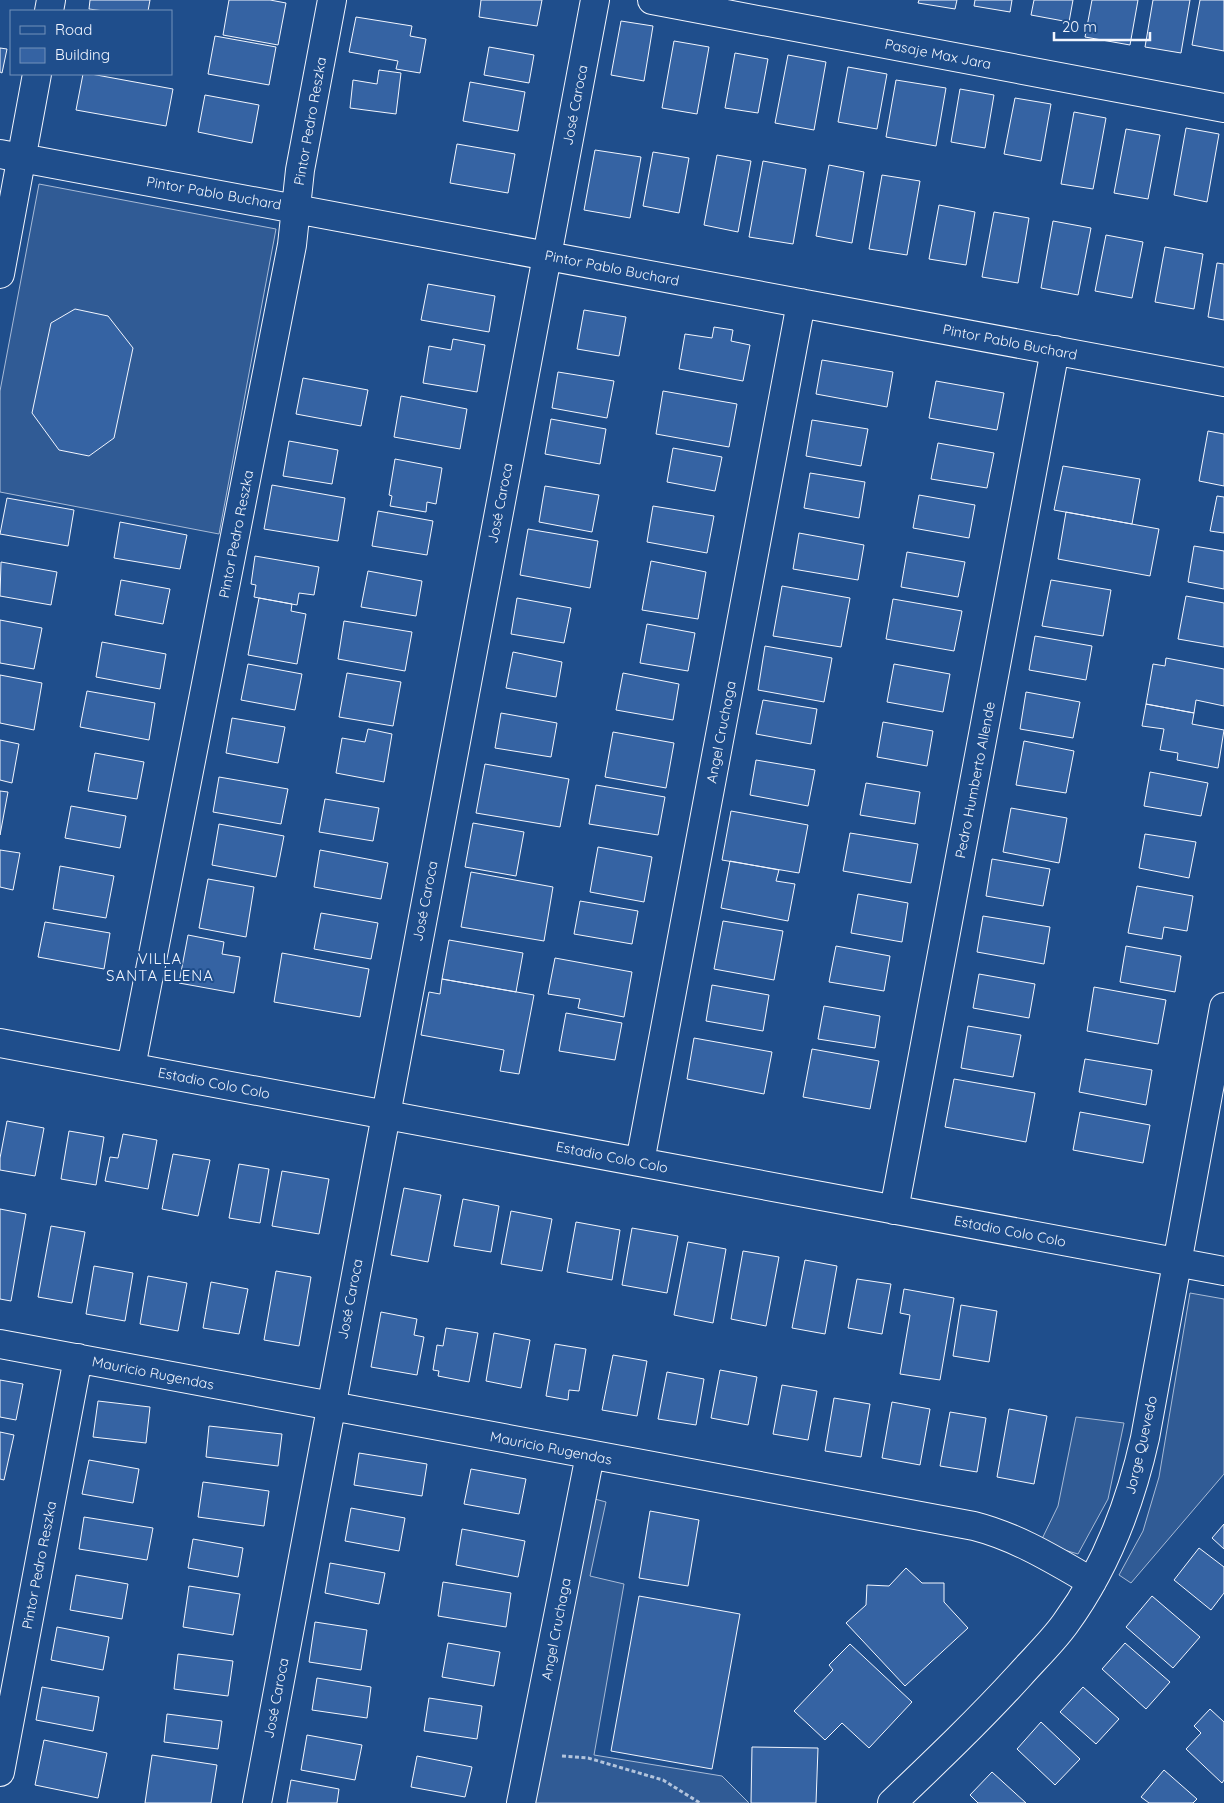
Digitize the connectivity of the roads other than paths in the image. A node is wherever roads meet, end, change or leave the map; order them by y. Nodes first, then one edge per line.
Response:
1 (332, 0) edge
2 (595, 0) edge
3 (652, 0) edge
4 (37, 75) edge
5 (1224, 108) edge
6 (11, 156) edge
7 (296, 208) junction
8 (547, 255) junction
9 (0, 274) edge
10 (801, 303) junction
11 (1055, 350) junction
12 (1224, 382) edge
13 (1224, 1007) edge
14 (0, 1043) edge
15 (131, 1067) junction
16 (385, 1115) junction
17 (640, 1162) junction
18 (894, 1210) junction
19 (1176, 1262) junction
20 (1224, 1271) edge
21 (0, 1344) edge
22 (78, 1358) junction
23 (330, 1406) junction
24 (590, 1455) junction
25 (1092, 1582) junction
26 (0, 1772) edge
27 (257, 1803) edge
28 (522, 1803) edge
29 (892, 1803) edge

1 - 7 street, Pintor Pedro Reszka
2 - 8 street, José Caroca
3 - 5 street, Pasaje Max Jara
4 - 6 street
6 - 7 street, Pintor Pablo Buchard
6 - 9 street
7 - 8 street, Pintor Pablo Buchard
7 - 15 street, Pintor Pedro Reszka
8 - 10 street, Pintor Pablo Buchard
8 - 16 street, José Caroca
10 - 11 street, Pintor Pablo Buchard
10 - 17 street, Angel Cruchaga
11 - 12 street, Pintor Pablo Buchard
11 - 18 street, Pedro Humberto Allende
13 - 19 street, Jorge Quevedo
14 - 15 street, Estadio Colo Colo
15 - 16 street, Estadio Colo Colo
16 - 17 street, Estadio Colo Colo
16 - 23 street, José Caroca
17 - 18 street, Estadio Colo Colo
18 - 19 street, Estadio Colo Colo
19 - 20 street, Estadio Colo Colo
19 - 25 street, Jorge Quevedo
21 - 22 street, Mauricio Rugendas
22 - 23 street, Mauricio Rugendas
22 - 26 street, Pintor Pedro Reszka
23 - 24 street, Mauricio Rugendas
23 - 27 street, José Caroca
24 - 25 street, Mauricio Rugendas
24 - 28 street, Angel Cruchaga
25 - 29 street, Jorge Quevedo

